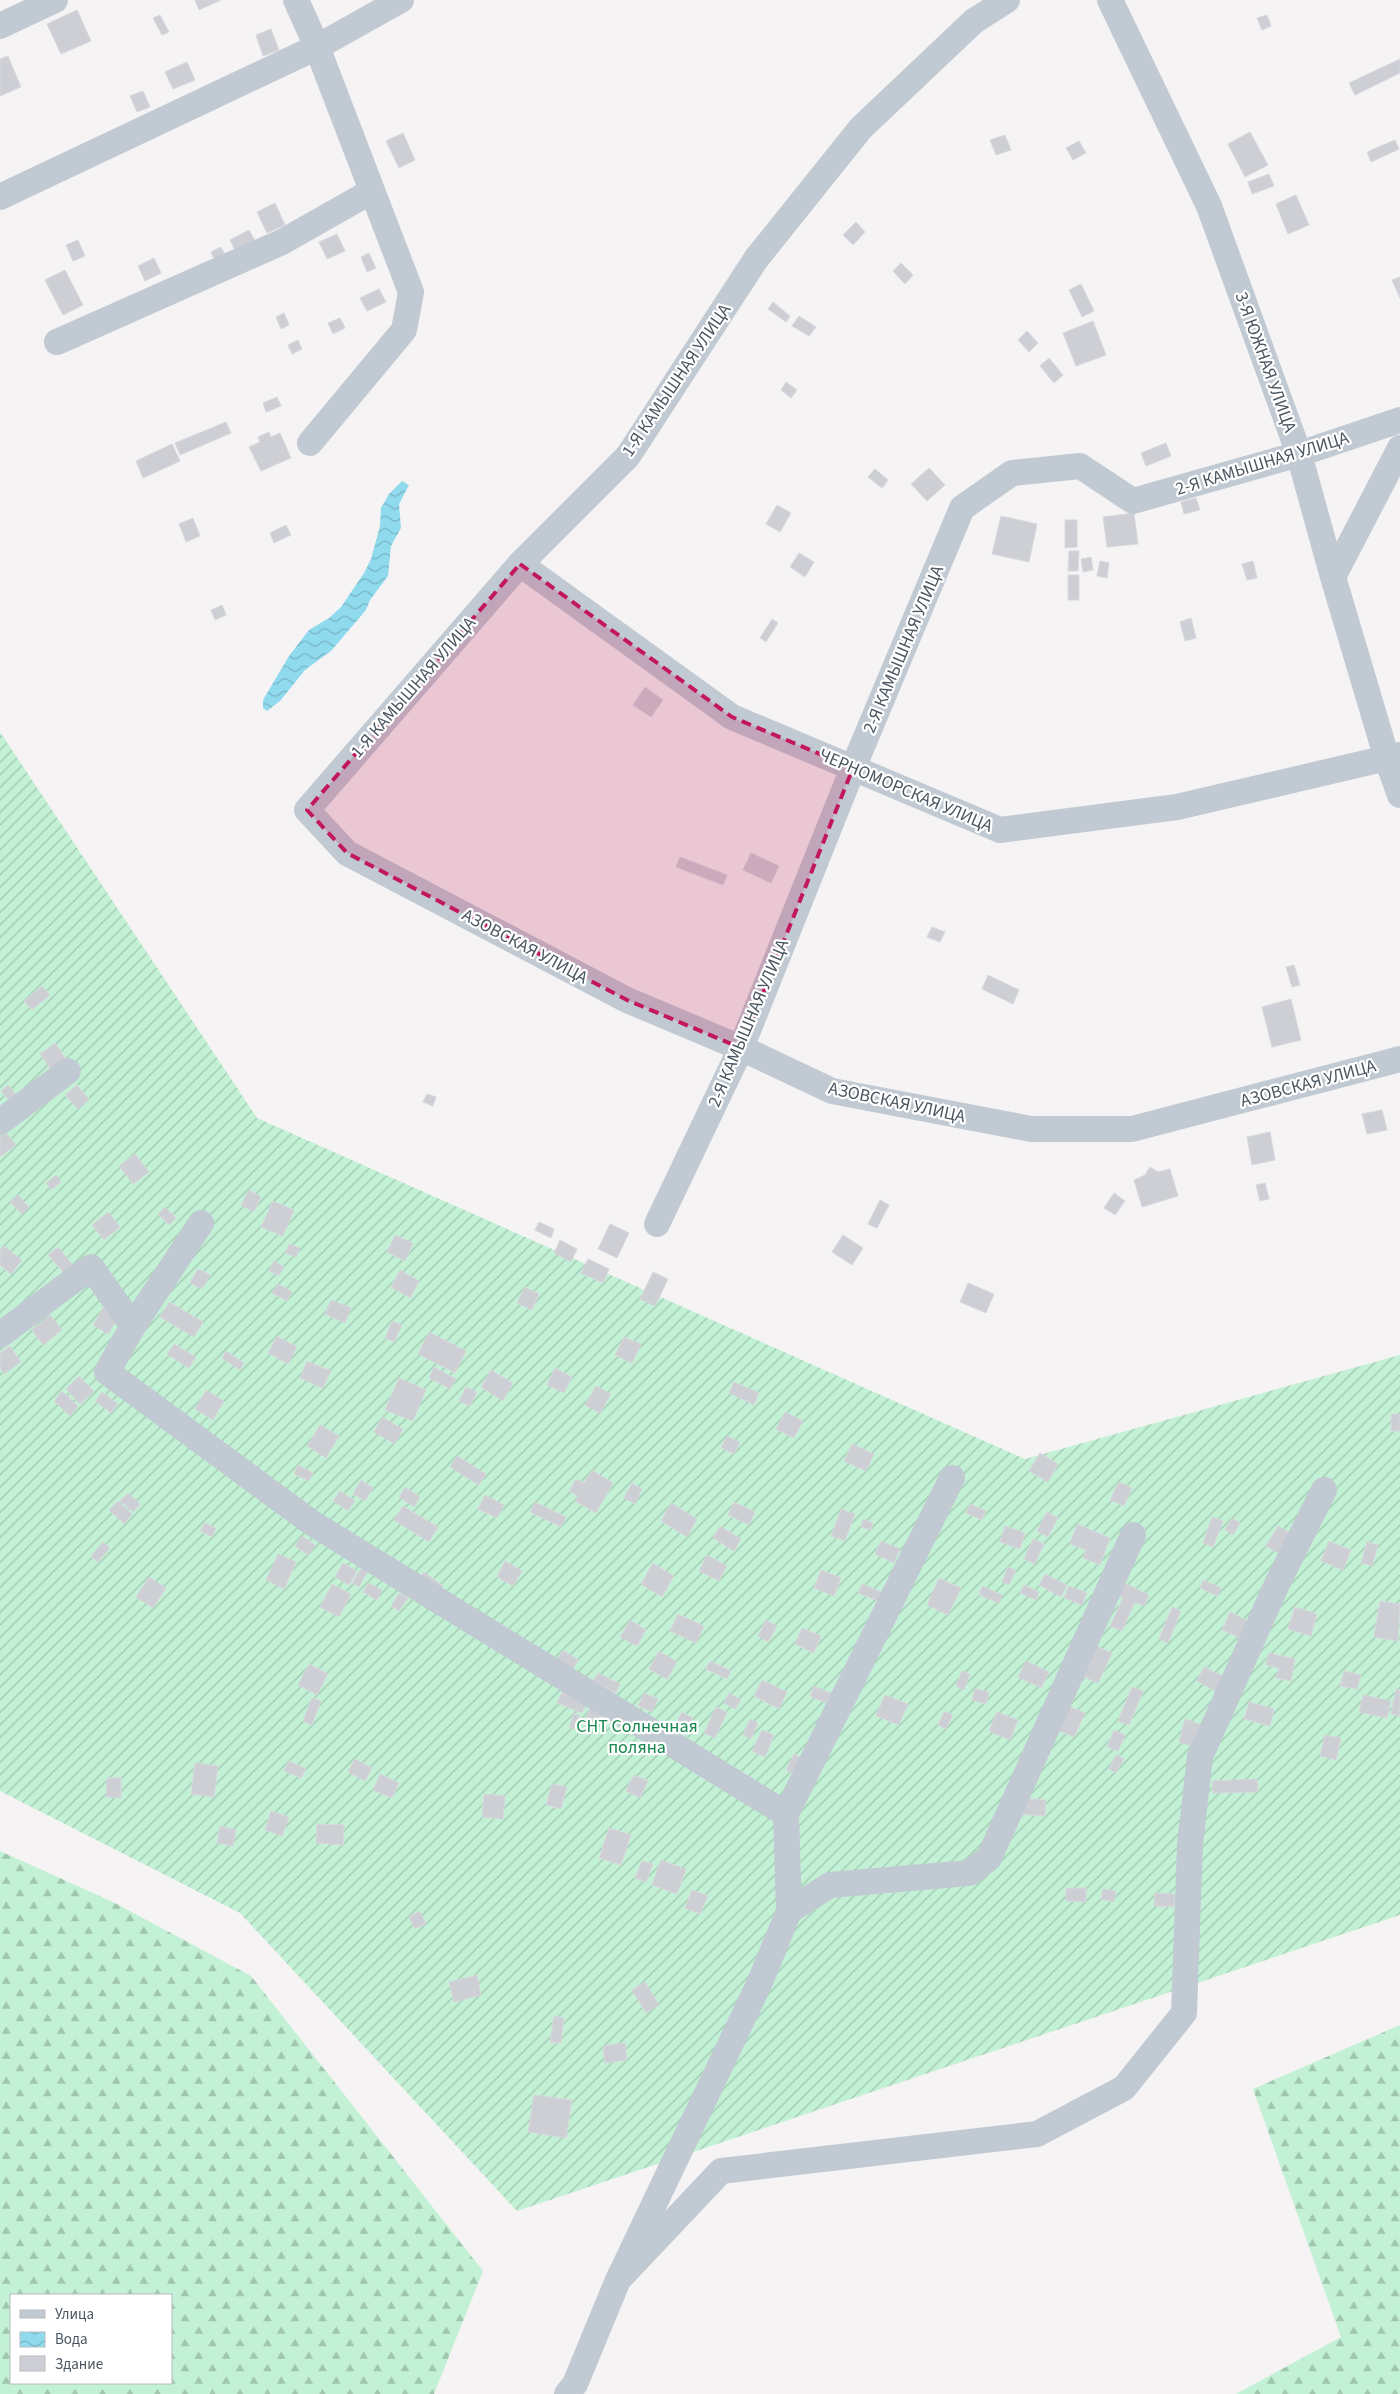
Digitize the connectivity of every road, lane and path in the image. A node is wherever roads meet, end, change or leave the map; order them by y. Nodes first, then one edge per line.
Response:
1 (56, 0) edge
2 (296, 0) edge
3 (401, 0) edge
4 (1007, 0) edge
5 (1110, 0) edge
6 (0, 26) edge
7 (317, 47) junction
8 (372, 192) junction
9 (0, 197) edge
10 (57, 342) dead end
11 (1400, 420) edge
12 (310, 443) dead end
13 (1400, 448) edge
14 (1299, 454) junction
15 (520, 564) junction
16 (1333, 577) junction
17 (1394, 757) edge
18 (853, 768) junction
19 (1400, 795) edge
20 (307, 810) joint
21 (741, 1048) junction
22 (1400, 1059) edge
23 (68, 1071) dead end
24 (0, 1122) edge
25 (201, 1223) dead end
26 (657, 1224) dead end
27 (133, 1326) junction
28 (0, 1335) edge
29 (952, 1478) dead end
30 (1324, 1490) dead end
31 (1133, 1535) dead end
32 (786, 1814) junction
33 (789, 1912) junction
34 (618, 2280) junction
35 (567, 2394) edge

1 - 6 street
2 - 7 street
3 - 7 street
4 - 15 street, 1-Я КАМЫШНАЯ УЛИЦА
5 - 14 street, 3-Я ЮЖНАЯ УЛИЦА
7 - 8 street
7 - 9 street
8 - 10 street
8 - 12 street
11 - 14 street, 2-Я КАМЫШНАЯ УЛИЦА
13 - 16 street
14 - 16 street, 3-Я ЮЖНАЯ УЛИЦА
14 - 18 street, 2-Я КАМЫШНАЯ УЛИЦА
15 - 18 street, ЧЕРНОМОРСКАЯ УЛИЦА
15 - 20 street, 1-Я КАМЫШНАЯ УЛИЦА
16 - 17 street, 3-Я ЮЖНАЯ УЛИЦА
17 - 18 street, ЧЕРНОМОРСКАЯ УЛИЦА
17 - 19 street, 3-Я ЮЖНАЯ УЛИЦА
18 - 21 street, 2-Я КАМЫШНАЯ УЛИЦА
20 - 21 street, АЗОВСКАЯ УЛИЦА
21 - 22 street, АЗОВСКАЯ УЛИЦА
21 - 26 street, 2-Я КАМЫШНАЯ УЛИЦА
23 - 24 street
25 - 27 street
27 - 28 street
27 - 32 street
29 - 32 street
30 - 34 street
31 - 33 street
32 - 33 street
33 - 34 street
34 - 35 street

